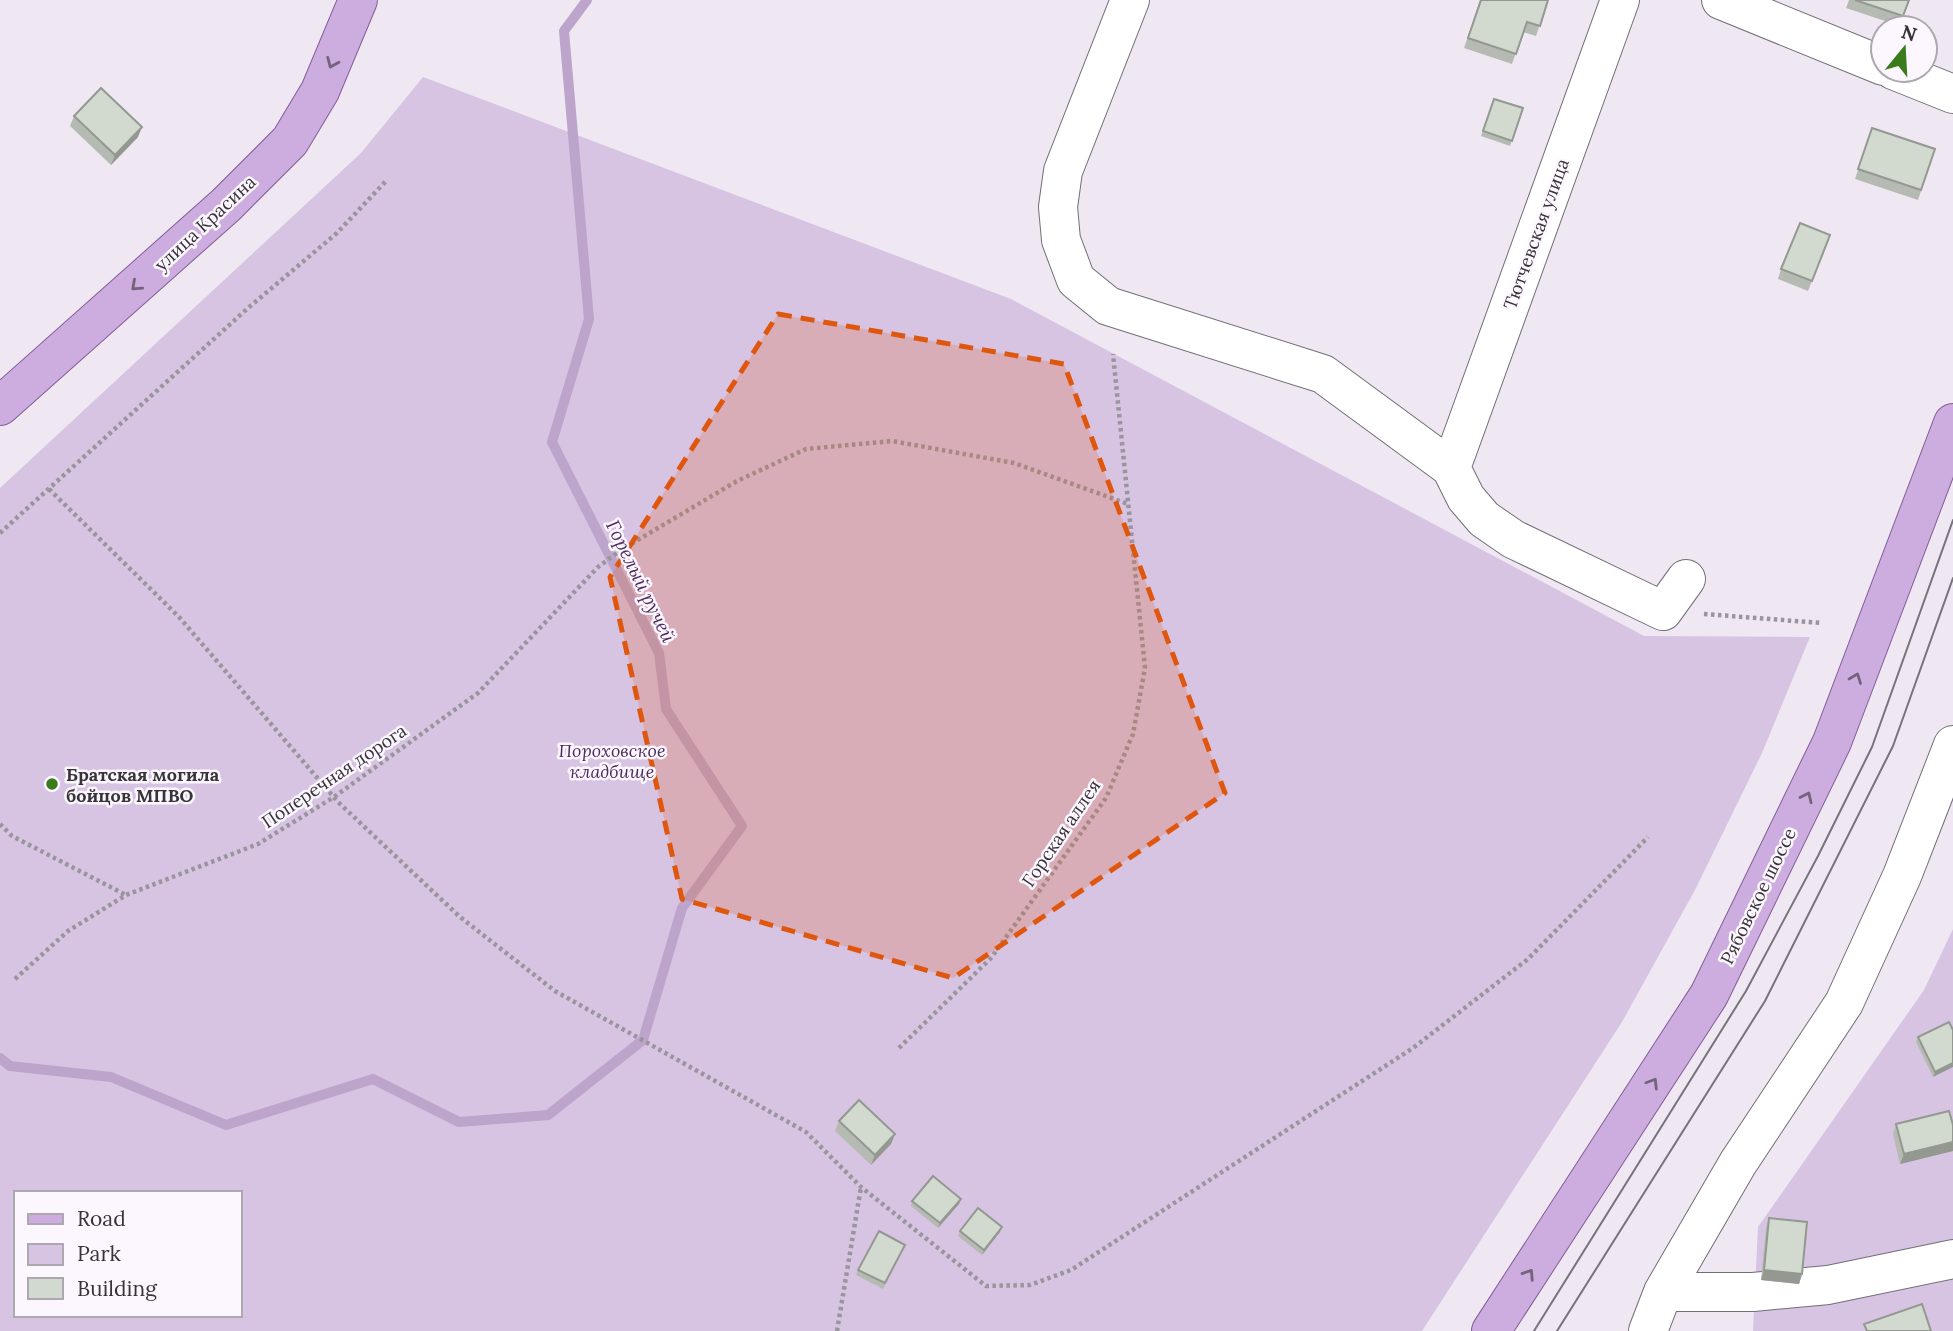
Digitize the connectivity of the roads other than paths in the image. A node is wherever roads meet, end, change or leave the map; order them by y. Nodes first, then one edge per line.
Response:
1 (358, 0) edge
2 (1620, 0) edge
3 (1721, 0) edge
4 (1125, 13) edge
5 (1869, 60) edge
6 (1928, 84) edge
7 (1953, 94) edge
8 (0, 406) edge
9 (1953, 423) edge
10 (1451, 468) junction
11 (1686, 579) dead end
12 (1953, 745) edge
13 (1953, 1259) edge
14 (1663, 1292) junction
15 (1492, 1331) edge
16 (1648, 1331) edge

1 -> 8 main road, улица Красина
2 - 10 street, Тютчевская улица
3 - 5 street
4 - 10 street
6 - 7 street
15 -> 9 main road, Рябовское шоссе
10 - 11 street
12 - 14 street
13 - 14 street
14 - 16 street

